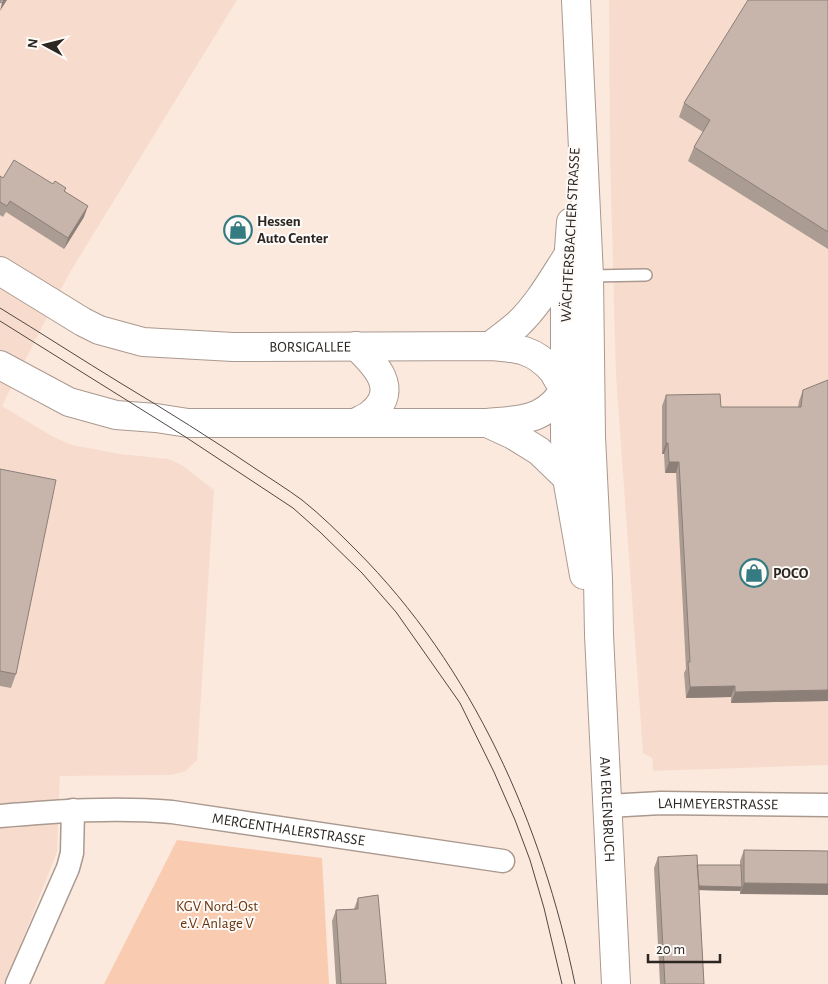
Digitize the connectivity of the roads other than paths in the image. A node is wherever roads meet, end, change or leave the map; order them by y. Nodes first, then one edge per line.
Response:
1 (576, 0) edge
2 (579, 80) junction
3 (570, 251) junction
4 (0, 271) edge
5 (646, 275) dead end
6 (589, 276) junction
7 (356, 346) junction
8 (490, 346) junction
9 (589, 348) junction
10 (0, 365) edge
11 (565, 390) junction
12 (355, 422) junction
13 (487, 423) junction
14 (591, 437) junction
15 (567, 478) junction
16 (599, 634) junction
17 (828, 805) edge
18 (608, 806) junction
19 (73, 810) junction
20 (0, 816) edge
21 (503, 861) dead end
22 (17, 984) edge
23 (616, 984) edge

1 - 2 main road, WÄCHTERSBACHER STRASSE
2 - 3 main road, WÄCHTERSBACHER STRASSE
2 - 6 main road, WÄCHTERSBACHER STRASSE
3 - 8 main road
3 - 11 main road, WÄCHTERSBACHER STRASSE
4 - 7 main road, BORSIGALLEE
5 - 6 lane
6 - 9 main road, WÄCHTERSBACHER STRASSE
7 - 8 main road, BORSIGALLEE
7 - 12 main road
8 - 11 main road, BORSIGALLEE
9 - 11 main road, WÄCHTERSBACHER STRASSE
9 - 14 main road, WÄCHTERSBACHER STRASSE
10 - 12 main road
11 - 13 main road, WÄCHTERSBACHER STRASSE
11 - 14 main road, BORSIGALLEE
11 - 15 main road, WÄCHTERSBACHER STRASSE
12 - 13 main road
13 - 15 main road
14 - 16 main road, AM ERLENBRUCH
15 - 16 main road, AM ERLENBRUCH
16 - 18 main road, AM ERLENBRUCH
17 - 18 street, LAHMEYERSTRASSE
18 - 23 main road, AM ERLENBRUCH
19 - 20 street, MERGENTHALERSTRASSE
19 - 21 street, MERGENTHALERSTRASSE
19 - 22 street

